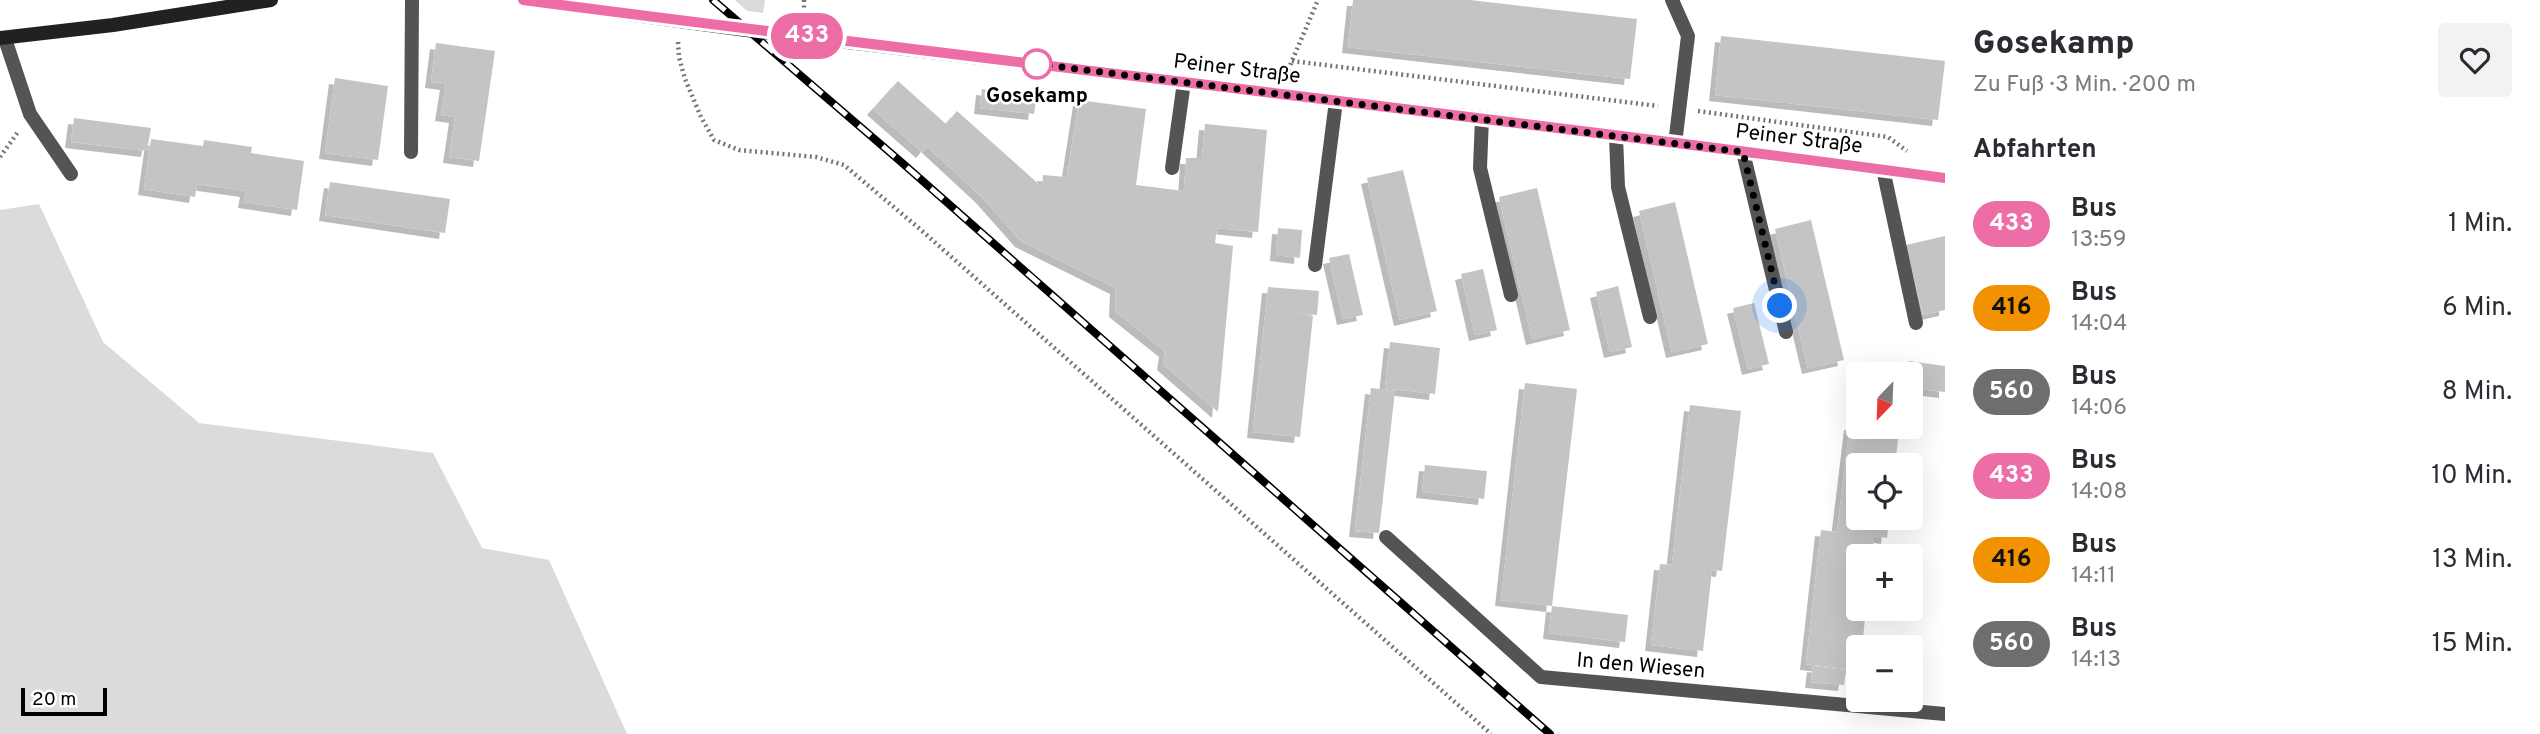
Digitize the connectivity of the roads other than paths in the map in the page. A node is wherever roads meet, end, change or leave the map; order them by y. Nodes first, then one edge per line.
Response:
1 (264, 0) edge
2 (271, 0) edge
3 (412, 0) edge
4 (523, 0) edge
5 (1672, 0) edge
6 (3, 39) edge
7 (1184, 82) junction
8 (1336, 101) junction
9 (1482, 118) junction
10 (1616, 136) junction
11 (1675, 144) junction
12 (411, 152) dead end
13 (1743, 152) junction
14 (1172, 168) dead end
15 (1883, 169) junction
16 (71, 174) dead end
17 (1945, 178) edge
18 (1315, 265) dead end
19 (1511, 295) dead end
20 (1650, 317) dead end
21 (1916, 323) dead end
22 (1786, 332) dead end
23 (1386, 537) dead end
24 (1945, 714) edge

1 - 2 main road
1 - 6 main road
3 - 12 street
4 - 7 main road, Peiner Straße
5 - 11 street
6 - 16 street
7 - 8 main road, Peiner Straße
7 - 14 street
8 - 9 main road, Peiner Straße
8 - 18 street
9 - 10 main road, Peiner Straße
9 - 19 street
10 - 11 main road, Peiner Straße
10 - 20 street
11 - 13 main road, Peiner Straße
13 - 15 main road, Peiner Straße
13 - 22 street
15 - 17 main road, Peiner Straße
15 - 21 street
23 - 24 street, In den Wiesen

